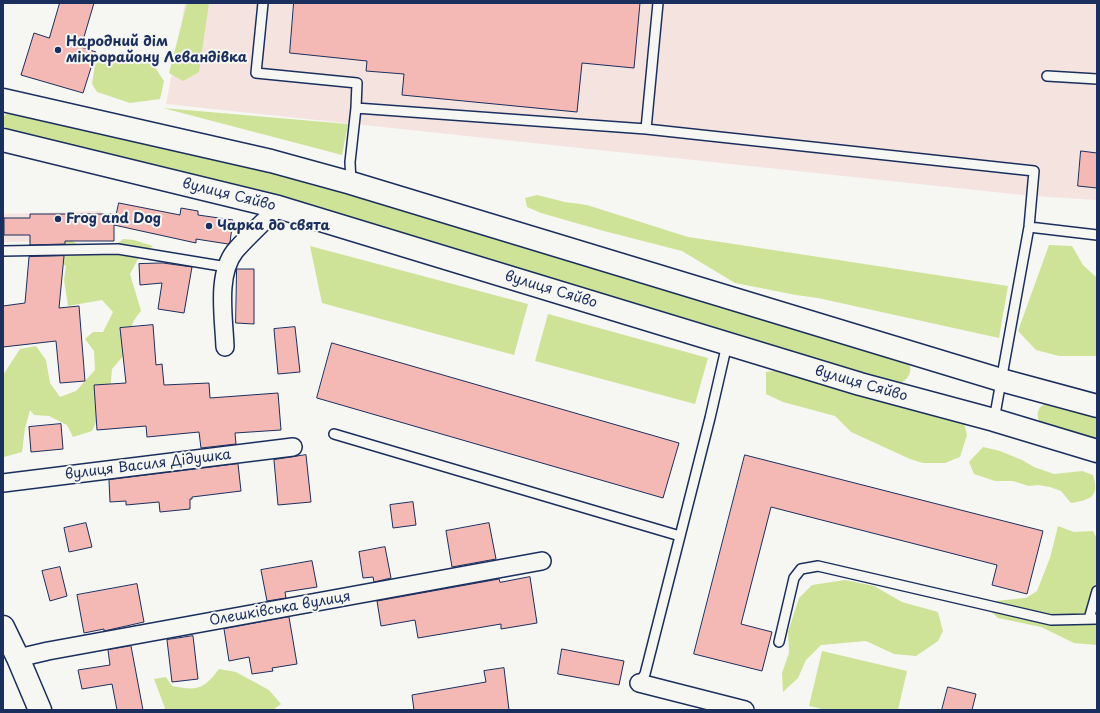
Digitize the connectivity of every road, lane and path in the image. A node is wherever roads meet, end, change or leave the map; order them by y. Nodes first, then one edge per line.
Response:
1 (263, 3) edge
2 (658, 3) edge
3 (1047, 76) dead end
4 (1097, 80) edge
5 (3, 100) edge
6 (356, 108) junction
7 (646, 129) junction
8 (3, 140) edge
9 (351, 183) junction
10 (278, 207) junction
11 (1028, 227) junction
12 (1097, 235) edge
13 (3, 252) edge
14 (227, 267) junction
15 (727, 344) junction
16 (225, 347) dead end
17 (1001, 380) junction
18 (1097, 406) edge
19 (994, 420) junction
20 (334, 434) dead end
21 (293, 447) dead end
22 (1097, 451) edge
23 (3, 483) edge
24 (680, 536) junction
25 (542, 561) dead end
26 (1097, 591) edge
27 (1093, 619) edge
28 (3, 627) edge
29 (779, 642) dead end
30 (18, 658) junction
31 (639, 683) joint
32 (40, 710) edge
33 (745, 710) edge

1 - 6 lane
2 - 7 lane
3 - 4 lane
5 - 9 main road
6 - 7 lane
6 - 9 lane
7 - 11 lane
8 - 10 main road, вулиця Сяйво
9 - 17 main road
10 - 14 street
10 - 15 main road, вулиця Сяйво
11 - 12 lane
11 - 17 lane
13 - 14 lane
14 - 16 street
15 - 19 main road, вулиця Сяйво
15 - 24 lane
17 - 18 main road
17 - 19 lane
19 - 22 main road, вулиця Сяйво
20 - 24 lane
21 - 23 street, вулиця Василя Дідушка
24 - 31 lane
25 - 30 street, Олешківська вулиця
26 - 27 lane
27 - 29 lane
28 - 30 main road
30 - 32 main road
31 - 33 street

